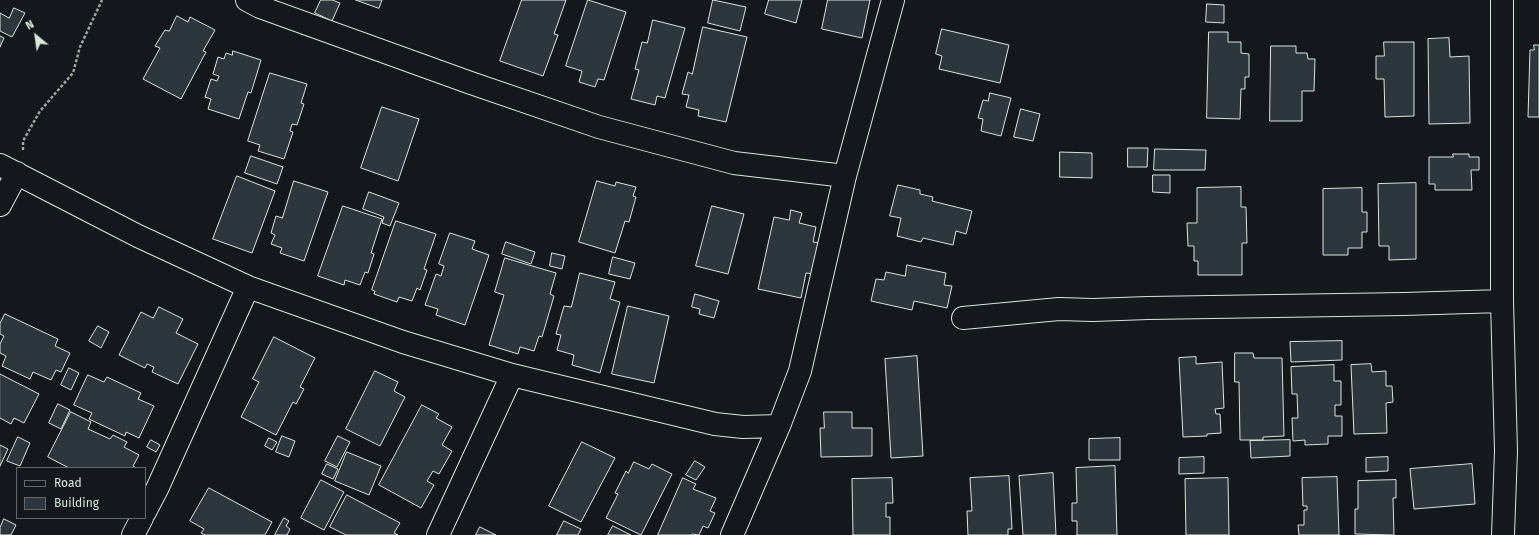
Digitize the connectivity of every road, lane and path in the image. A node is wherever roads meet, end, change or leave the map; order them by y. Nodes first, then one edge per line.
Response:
1 (102, 0) edge
2 (247, 0) edge
3 (893, 0) edge
4 (1502, 0) edge
5 (8, 169) edge
6 (845, 176) junction
7 (0, 205) edge
8 (248, 287) junction
9 (1502, 301) junction
10 (963, 318) dead end
11 (512, 375) junction
12 (779, 426) junction
13 (146, 510) edge
14 (141, 519) edge
15 (133, 535) edge
16 (438, 535) edge
17 (732, 535) edge
18 (1503, 535) edge

1 - 5 path
2 - 6 street
3 - 6 street
4 - 9 street
5 - 7 street
5 - 8 street
6 - 12 street
8 - 11 street
8 - 13 street
9 - 10 street
9 - 18 street
11 - 12 street
11 - 16 street
12 - 17 street
14 - 15 street

